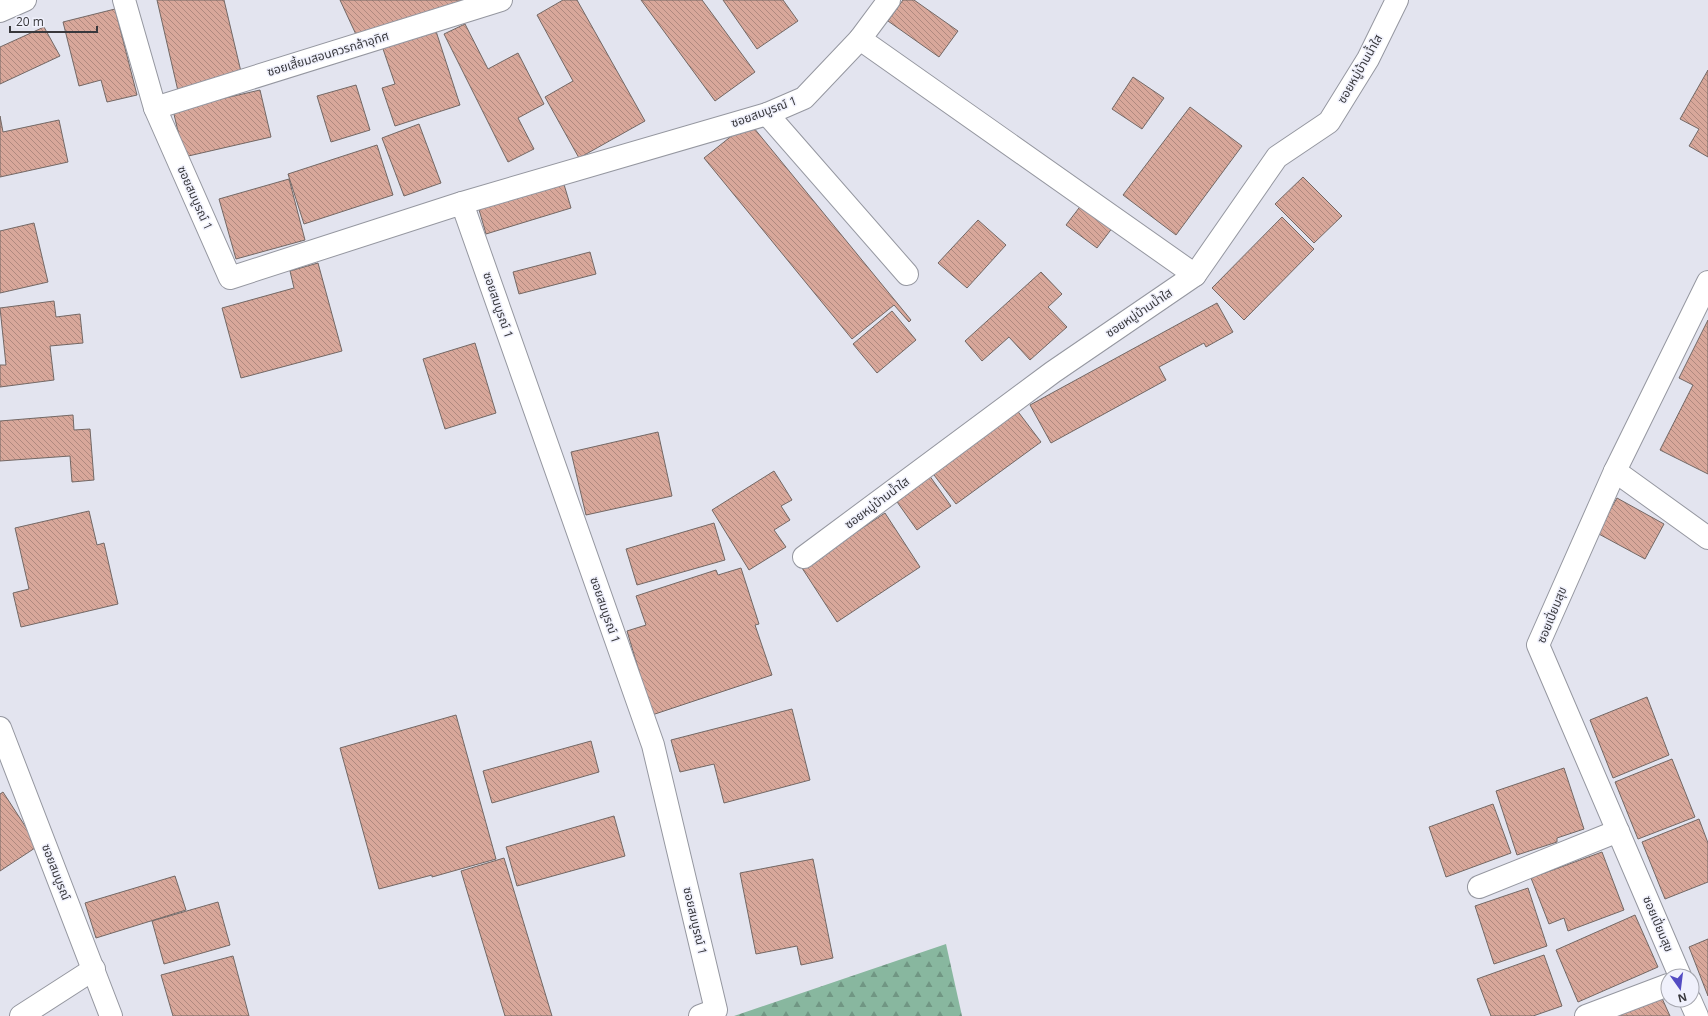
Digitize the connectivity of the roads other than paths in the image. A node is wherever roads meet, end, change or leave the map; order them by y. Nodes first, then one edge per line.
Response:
1 (25, 0) edge
2 (124, 0) edge
3 (501, 0) edge
4 (889, 0) edge
5 (1397, 0) edge
6 (0, 11) edge
7 (860, 39) junction
8 (155, 108) junction
9 (767, 114) junction
10 (462, 203) junction
11 (906, 274) dead end
12 (1195, 275) junction
13 (1708, 282) edge
14 (1615, 471) junction
15 (1708, 538) edge
16 (804, 557) dead end
17 (0, 728) edge
18 (1618, 831) junction
19 (1479, 887) dead end
20 (1677, 968) edge
21 (94, 969) junction
22 (1660, 988) edge
23 (21, 1016) edge
24 (111, 1016) edge
25 (700, 1016) edge
26 (1586, 1016) edge

1 - 6 street
2 - 8 street, ซอยสมบูรณ์ 1
3 - 8 street, ซอยเสี้ยมสอนควรกล้าอุทิศ
4 - 7 street, ซอยสมบูรณ์ 1
5 - 12 street, ซอยหมู่บ้านน้ำใส
7 - 9 street, ซอยสมบูรณ์ 1
7 - 12 street
8 - 10 street, ซอยสมบูรณ์ 1
9 - 10 street, ซอยสมบูรณ์ 1
9 - 11 street
10 - 25 street, ซอยสมบูรณ์ 1
12 - 16 street, ซอยหมู่บ้านน้ำใส
13 - 14 street, ซอยเปี่ยมสุข
14 - 15 street
14 - 18 street, ซอยเปี่ยมสุข
17 - 21 street, ซอยสมบูรณ์
18 - 19 street
18 - 20 street, ซอยเปี่ยมสุข
21 - 23 street
21 - 24 street, ซอยสมบูรณ์
22 - 26 street

